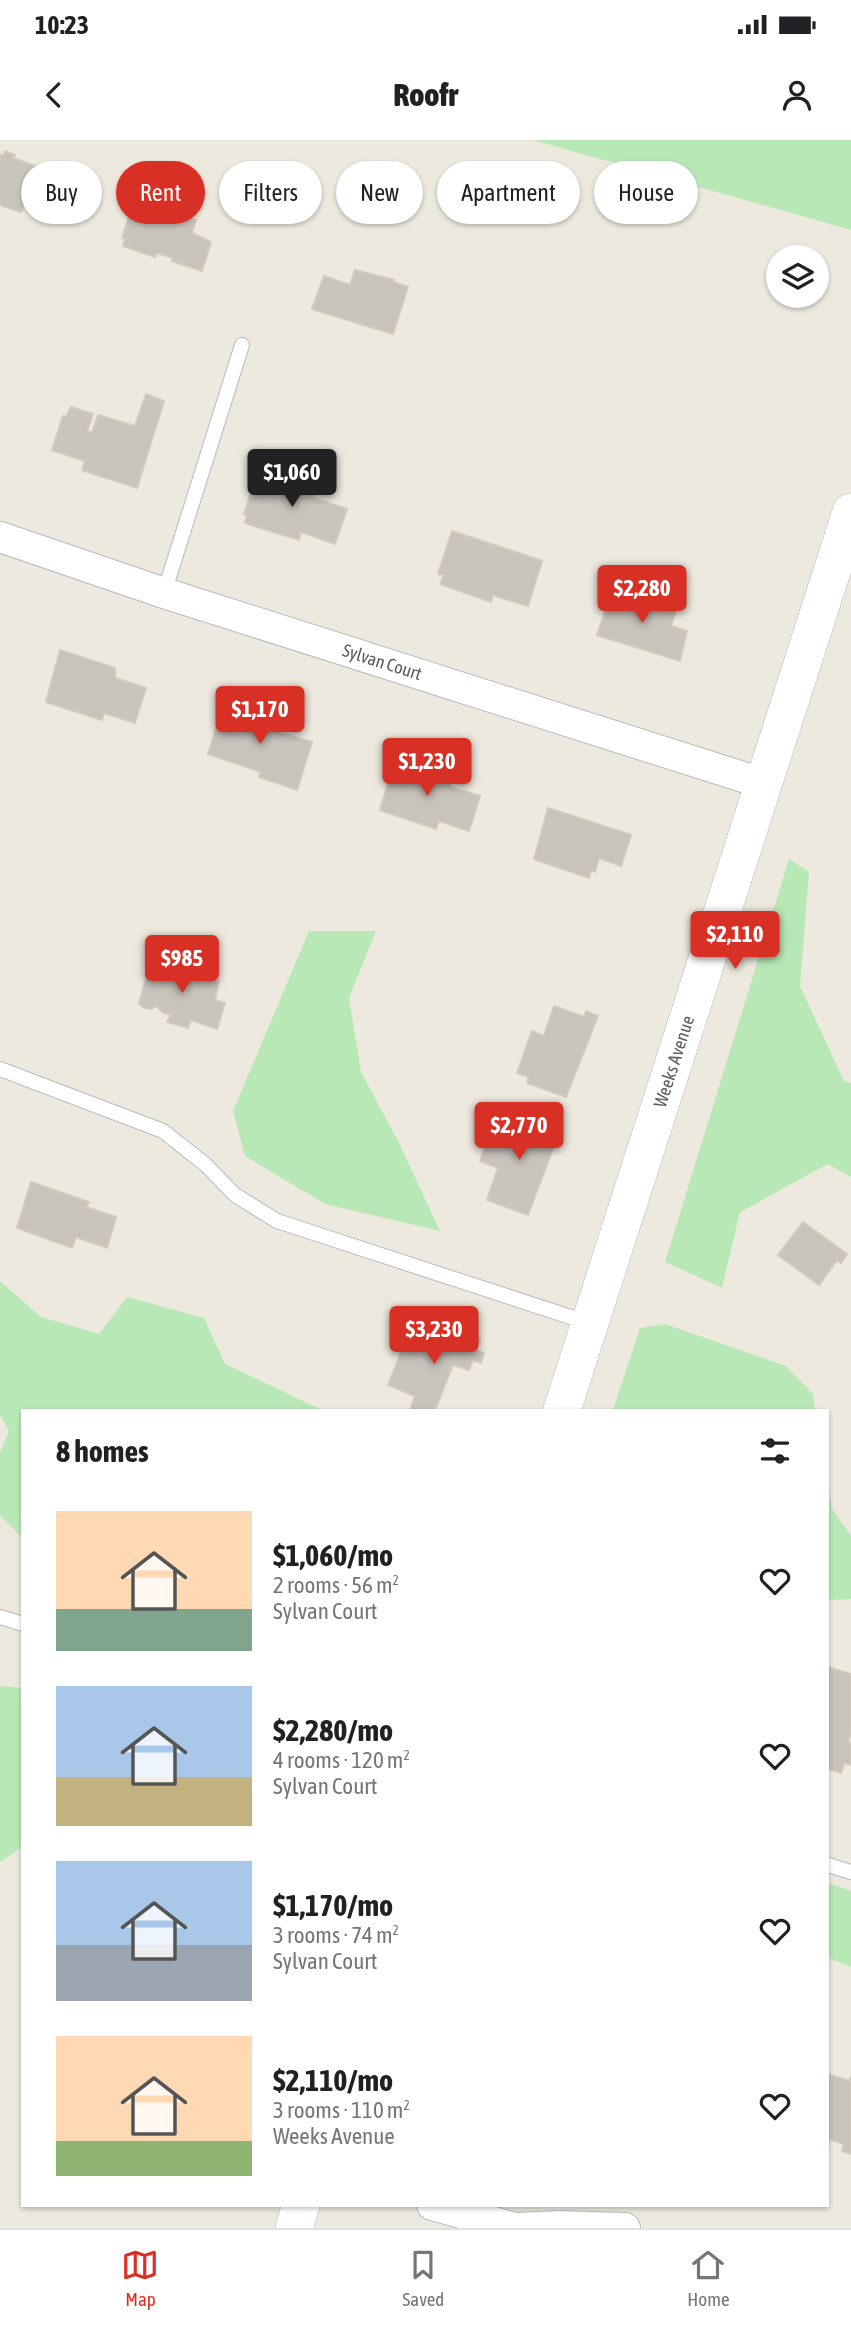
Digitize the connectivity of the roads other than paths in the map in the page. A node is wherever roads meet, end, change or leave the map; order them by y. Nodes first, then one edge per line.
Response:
1 (243, 345) dead end
2 (851, 514) edge
3 (0, 537) edge
4 (164, 593) junction
5 (765, 784) junction
6 (0, 1069) edge
7 (591, 1323) junction
8 (562, 1409) edge
9 (0, 1617) edge
10 (21, 1623) edge
11 (829, 1865) edge
12 (851, 1872) edge
13 (300, 2207) edge
14 (439, 2207) edge
15 (294, 2228) edge
16 (516, 2228) edge
17 (625, 2228) edge

1 - 4 lane
2 - 5 street, Weeks Avenue
3 - 4 street, Sylvan Court
4 - 5 street, Sylvan Court
5 - 7 street, Weeks Avenue
6 - 7 lane
7 - 8 street, Weeks Avenue
9 - 10 lane
11 - 12 lane
13 - 15 street
14 - 16 street
16 - 17 street

